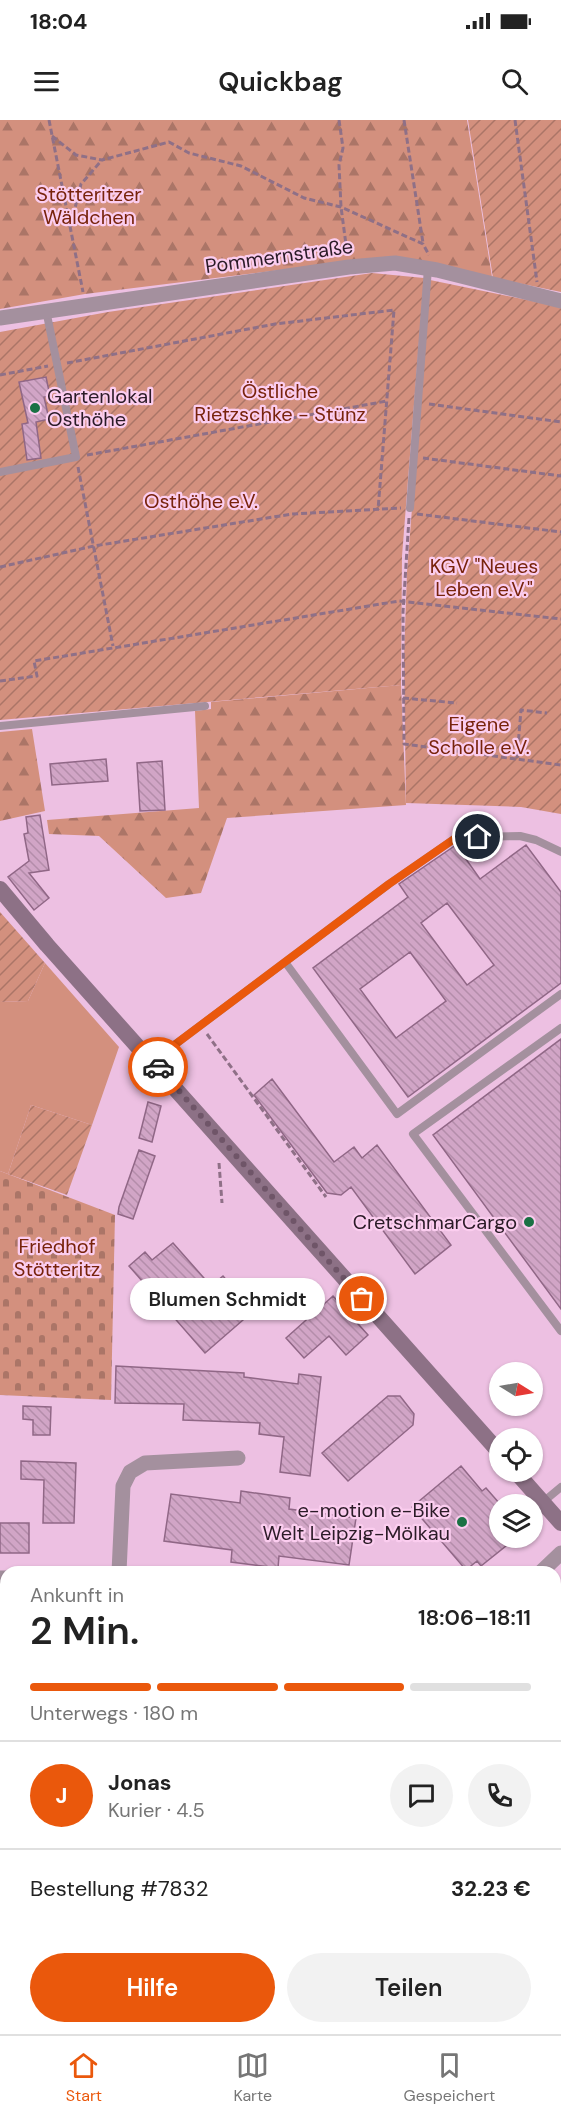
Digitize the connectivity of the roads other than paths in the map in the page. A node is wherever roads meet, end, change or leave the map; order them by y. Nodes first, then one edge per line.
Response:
1 (432, 269) junction
2 (561, 301) edge
3 (46, 310) junction
4 (0, 318) edge
5 (0, 472) edge
6 (410, 508) road end
7 (205, 706) dead end
8 (0, 726) edge
9 (561, 852) edge
10 (0, 890) edge
11 (285, 962) junction
12 (561, 994) edge
13 (561, 1028) edge
14 (153, 1061) junction
15 (561, 1331) edge
16 (489, 1441) edge
17 (238, 1458) dead end
18 (525, 1482) edge
19 (561, 1487) edge
20 (536, 1494) edge
21 (543, 1502) joint
22 (561, 1523) edge
23 (561, 1554) edge
24 (120, 1566) edge
25 (548, 1566) edge

1 - 2 street, Pommernstraße
1 - 3 street, Pommernstraße
1 - 6 lane
3 - 4 street, Pommernstraße
3 - 5 lane
7 - 8 lane
9 - 11 lane
10 - 14 main road
11 - 12 lane
11 - 14 lane
13 - 15 lane
14 - 16 main road
17 - 24 street
18 - 20 main road
19 - 21 lane
21 - 22 main road
23 - 25 street

